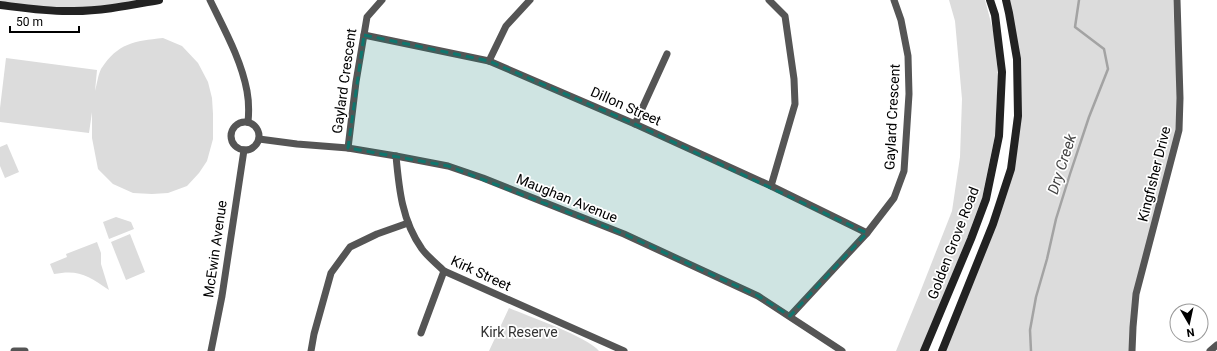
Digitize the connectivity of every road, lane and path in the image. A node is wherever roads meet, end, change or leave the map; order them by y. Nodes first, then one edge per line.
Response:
1 (159, 0) edge
2 (210, 0) edge
3 (382, 0) edge
4 (530, 0) edge
5 (769, 0) edge
6 (894, 0) edge
7 (990, 0) edge
8 (1006, 0) edge
9 (1178, 0) edge
10 (0, 5) edge
11 (364, 35) junction
12 (667, 54) dead end
13 (489, 61) junction
14 (248, 122) junction
15 (635, 124) junction
16 (259, 139) junction
17 (348, 148) junction
18 (244, 150) junction
19 (396, 156) junction
20 (771, 186) junction
21 (408, 223) junction
22 (867, 232) junction
23 (444, 271) junction
24 (790, 316) junction
25 (421, 333) dead end
26 (1217, 345) edge
27 (615, 349) edge
28 (14, 351) edge
29 (25, 351) edge
30 (211, 351) edge
31 (311, 351) edge
32 (624, 351) edge
33 (842, 351) edge
34 (924, 351) edge
35 (942, 351) edge
36 (1132, 351) edge
37 (1210, 351) edge

1 - 10 main road
2 - 14 street
3 - 11 street, Gaylard Crescent
4 - 13 street
5 - 20 street
6 - 22 street, Gaylard Crescent
7 - 34 main road, Golden Grove Road
8 - 35 main road, Golden Grove Road
9 - 36 street, Kingfisher Drive
11 - 13 street, Dillon Street
11 - 17 street, Gaylard Crescent
12 - 15 street
13 - 15 street, Dillon Street
14 - 16 street
14 - 18 street
15 - 20 street, Dillon Street
16 - 17 street, Maughan Avenue
16 - 18 street
17 - 19 street, Maughan Avenue
18 - 30 street, McEwin Avenue
19 - 21 street, Kirk Street
19 - 24 street, Maughan Avenue
20 - 22 street, Dillon Street
21 - 23 street, Kirk Street
21 - 31 street
22 - 24 street, Gaylard Crescent
23 - 25 street
23 - 27 street, Kirk Street
24 - 33 street, Maughan Avenue
26 - 37 street
27 - 32 street, Kirk Street
28 - 29 street

